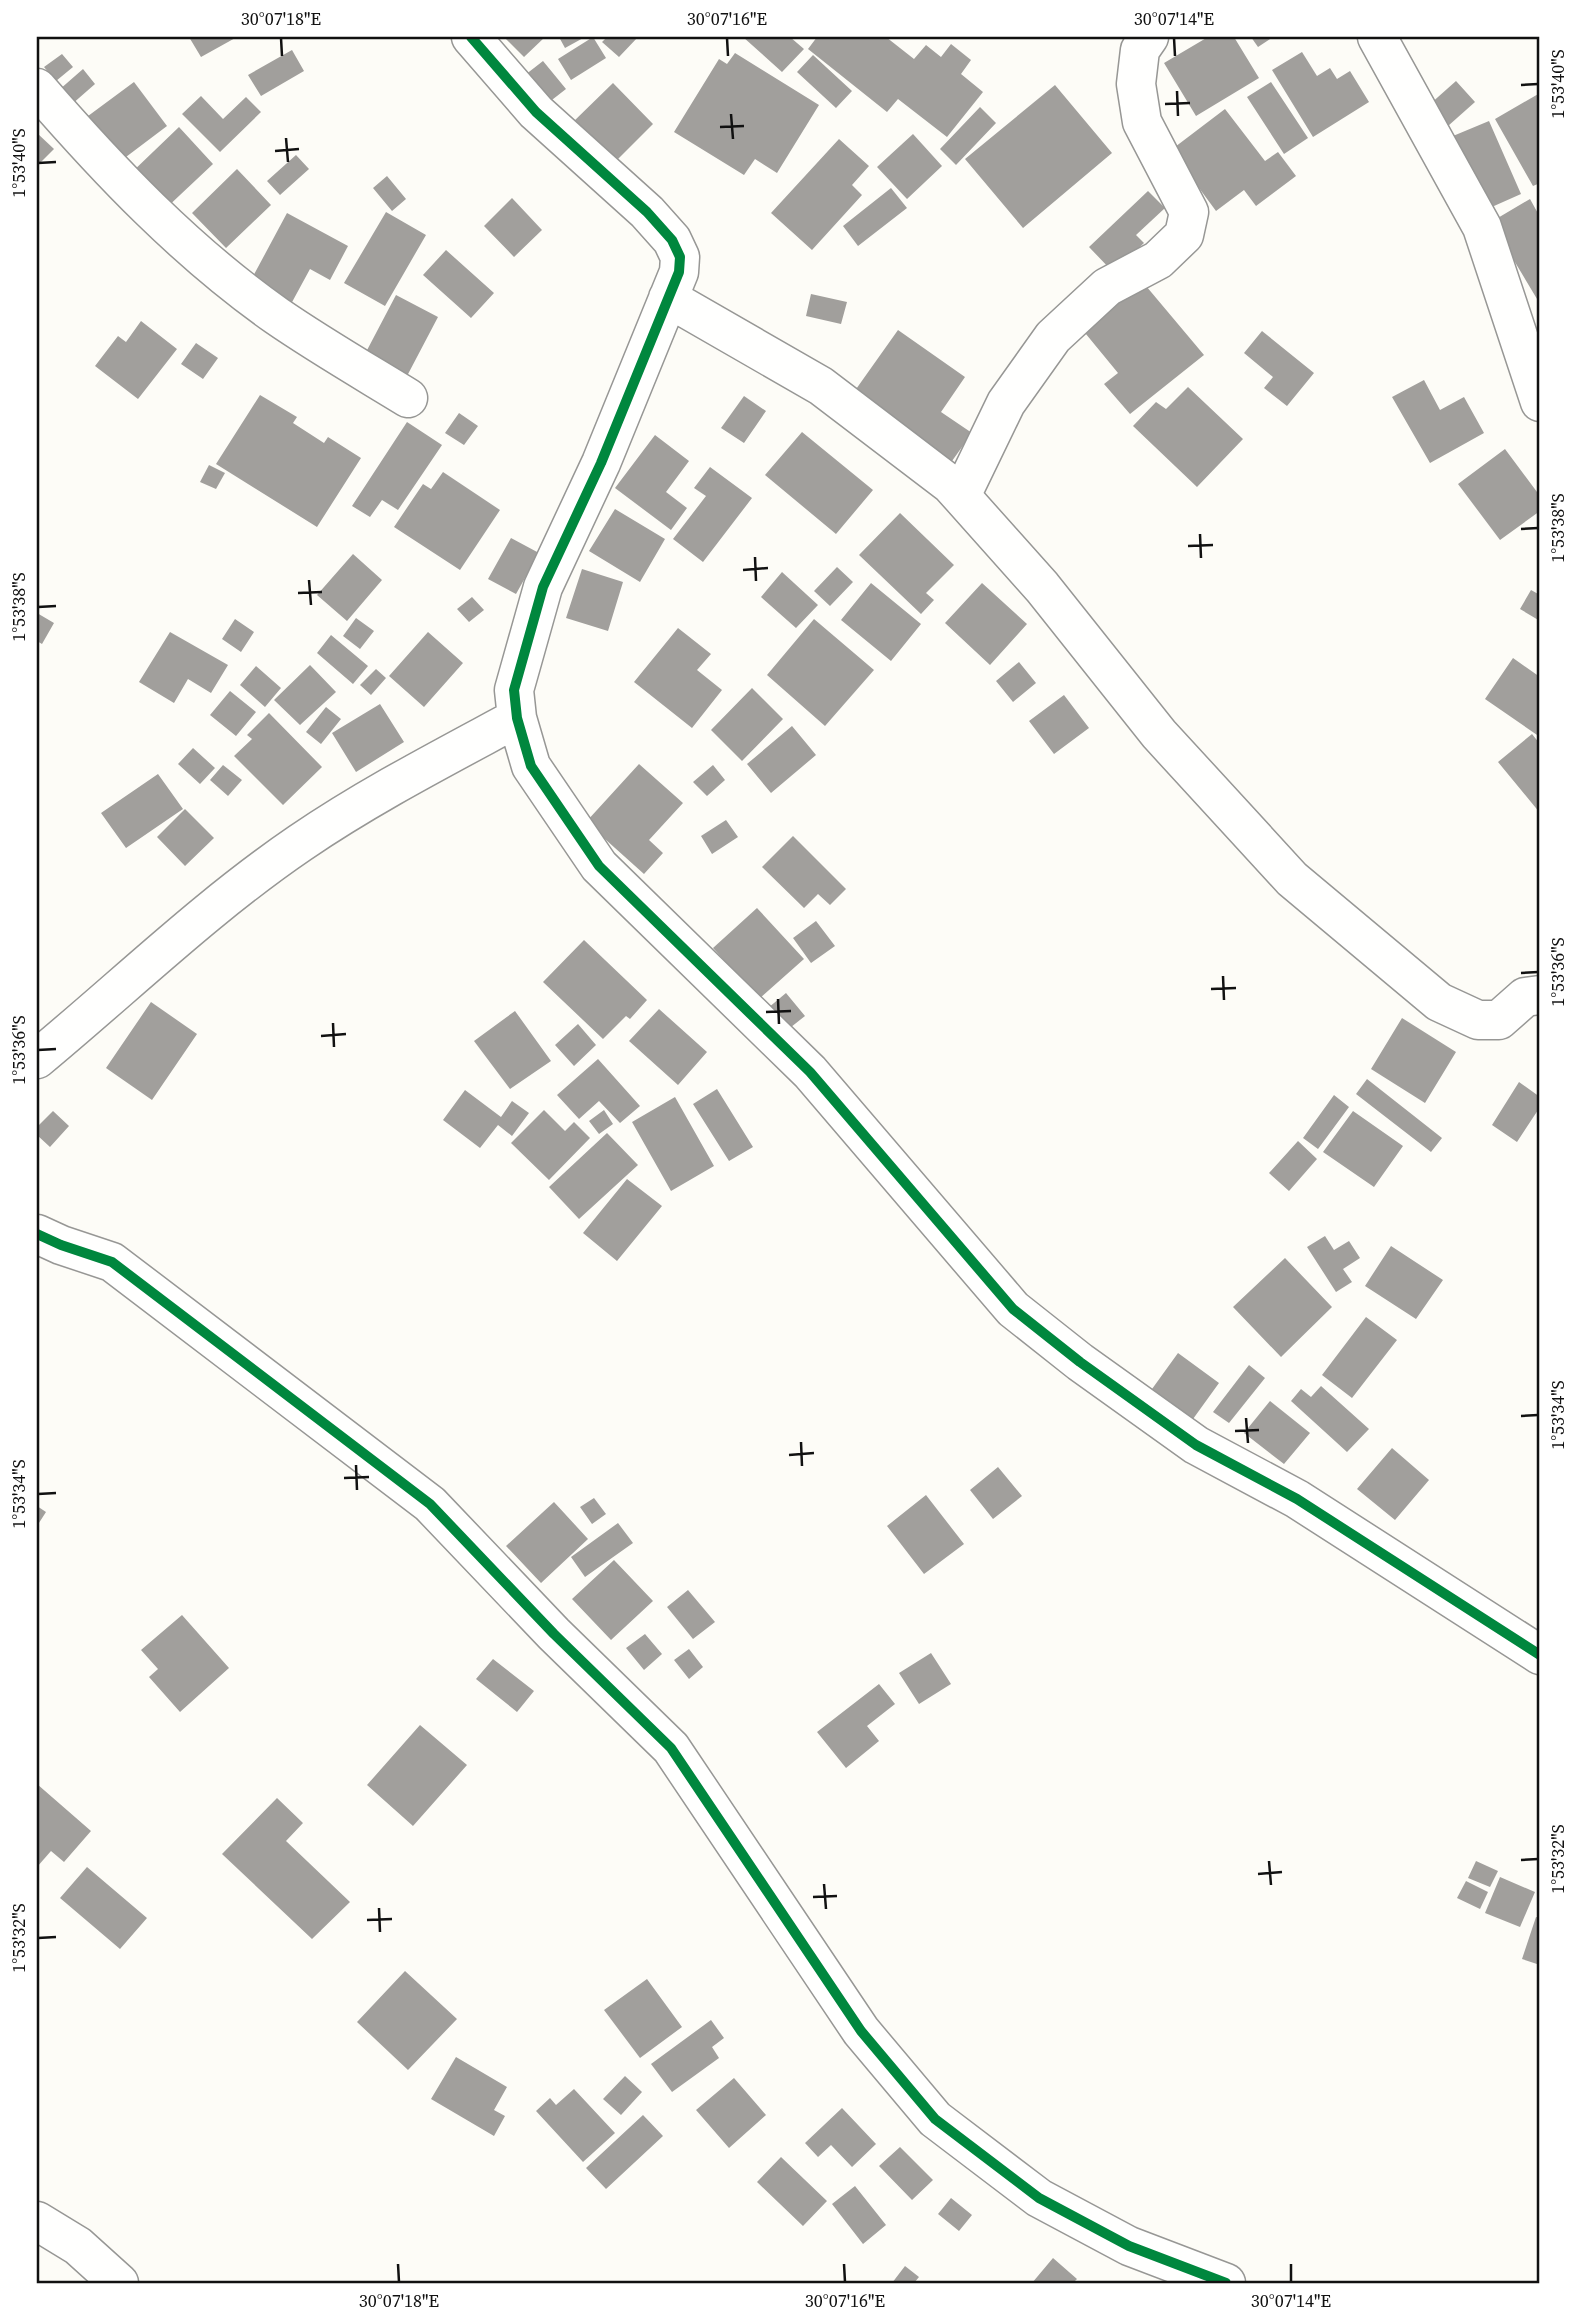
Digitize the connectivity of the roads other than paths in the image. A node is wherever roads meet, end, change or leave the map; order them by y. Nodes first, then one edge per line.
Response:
1 (471, 37) edge
2 (1149, 37) edge
3 (1377, 37) edge
4 (37, 88) edge
5 (668, 298) junction
6 (408, 398) dead end
7 (1540, 402) edge
8 (961, 496) junction
9 (517, 718) junction
10 (1540, 995) edge
11 (37, 1059) edge
12 (37, 1234) edge
13 (1540, 1655) edge
14 (37, 2221) edge
15 (119, 2283) edge
16 (1226, 2283) edge

1 - 5 street
2 - 8 street
3 - 7 street
4 - 6 street
5 - 8 street
5 - 9 street
8 - 10 street
9 - 11 street
9 - 13 street
12 - 16 street
14 - 15 street

